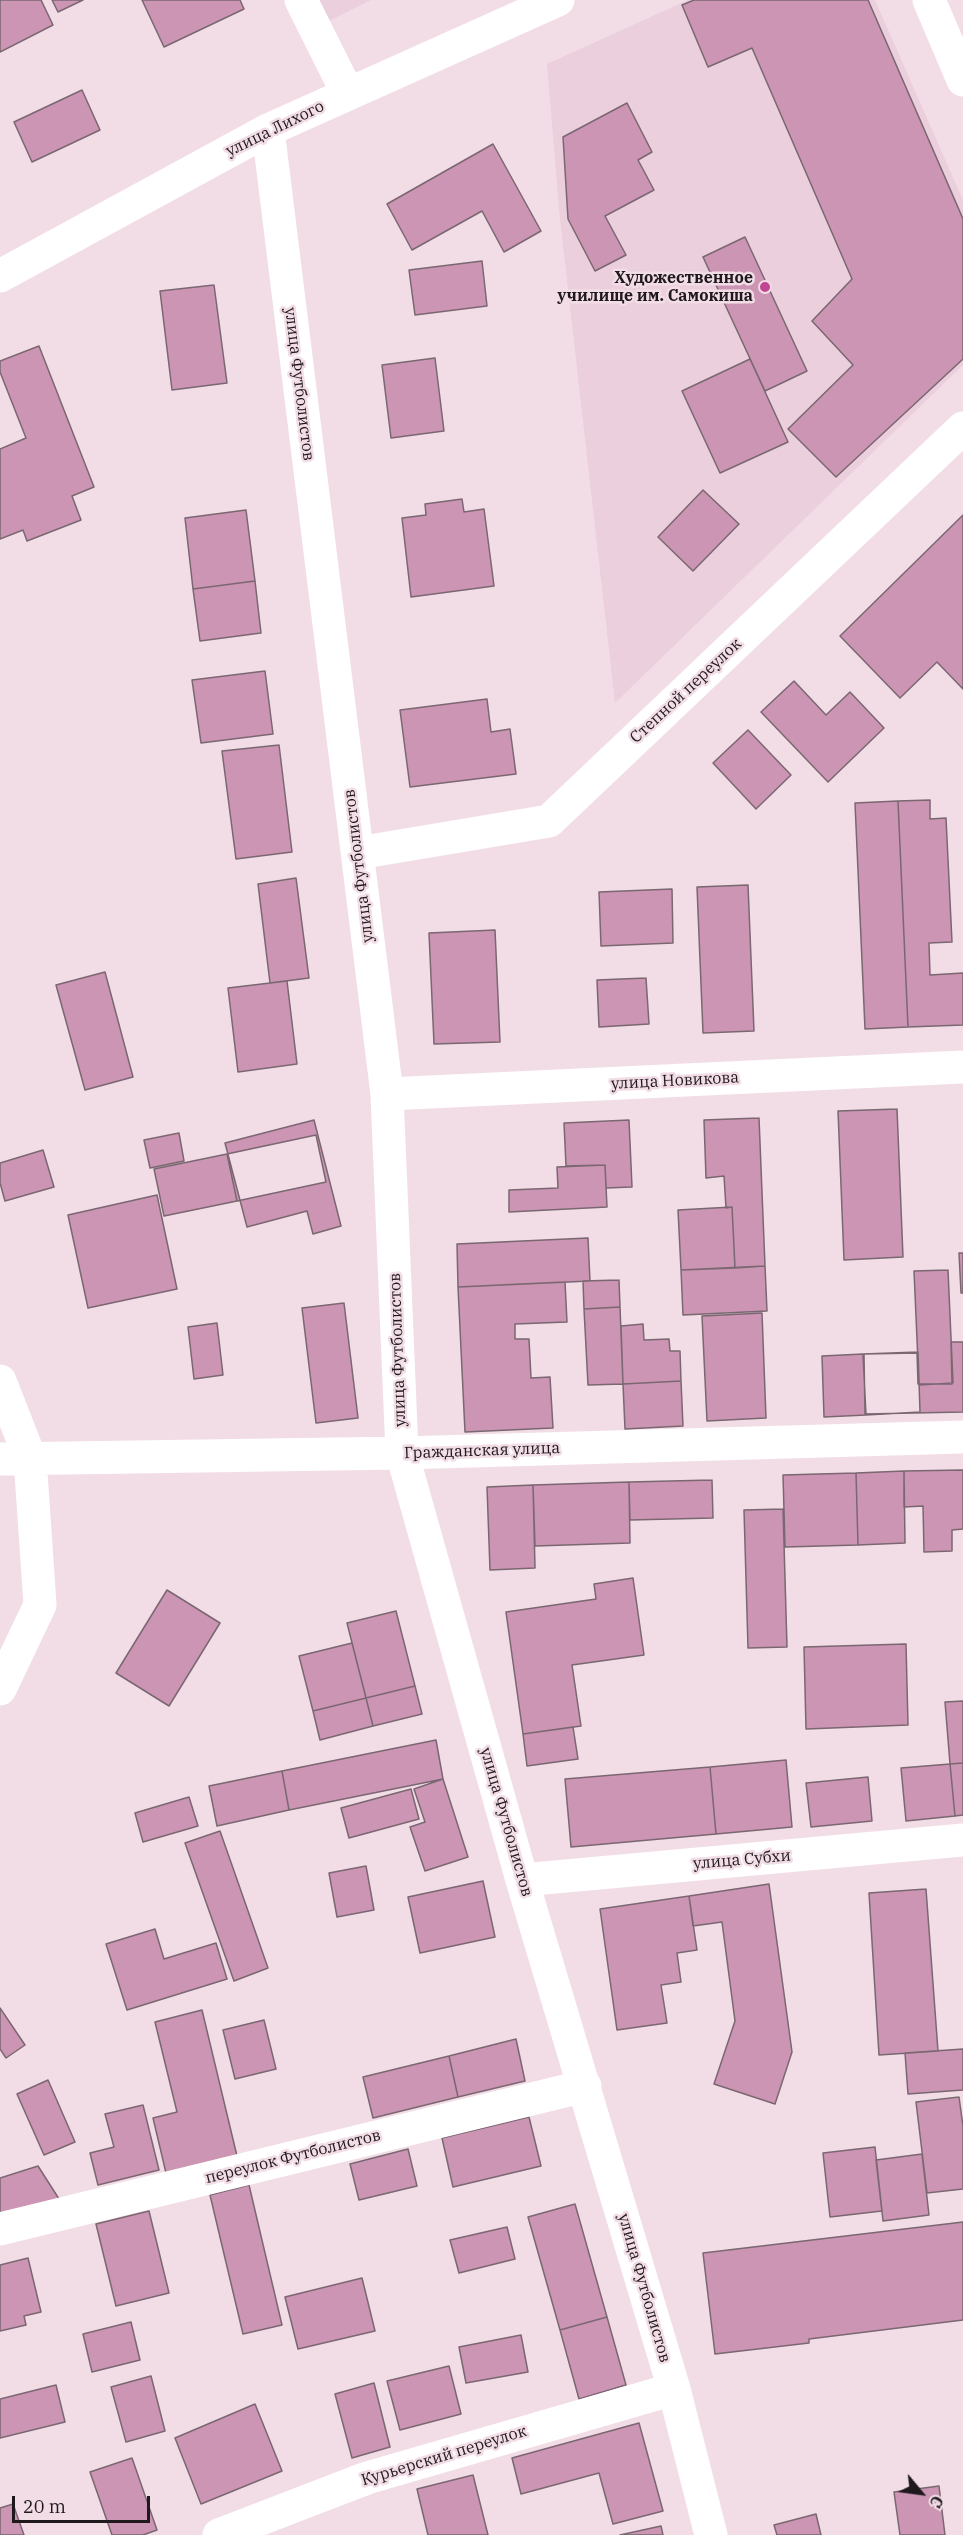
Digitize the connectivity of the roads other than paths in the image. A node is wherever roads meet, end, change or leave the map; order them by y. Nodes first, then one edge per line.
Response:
1 (301, 0) edge
2 (558, 0) edge
3 (930, 0) edge
4 (963, 80) edge
5 (348, 94) junction
6 (268, 130) junction
7 (0, 276) edge
8 (963, 428) edge
9 (358, 853) junction
10 (963, 1067) edge
11 (387, 1094) junction
12 (0, 1381) edge
13 (963, 1437) edge
14 (402, 1453) junction
15 (15, 1459) edge
16 (0, 1689) edge
17 (963, 1840) edge
18 (522, 1880) junction
19 (585, 2086) junction
20 (0, 2229) edge
21 (674, 2389) junction
22 (219, 2535) edge
23 (711, 2535) edge

1 - 5 street
2 - 5 street, улица Лихого
3 - 4 street
5 - 6 street, улица Лихого
6 - 7 street, улица Лихого
6 - 9 street, улица Футболистов
8 - 9 street, Степной переулок
9 - 11 street, улица Футболистов
10 - 11 street, улица Новикова
11 - 14 street, улица Футболистов
12 - 15 street
13 - 14 street, Гражданская улица
14 - 15 street, Гражданская улица
14 - 18 street, улица Футболистов
15 - 16 street
17 - 18 street, улица Субхи
18 - 19 street, улица Футболистов
19 - 20 street, переулок Футболистов
19 - 21 street, улица Футболистов
21 - 22 street, Курьерский переулок
21 - 23 street, улица Футболистов

